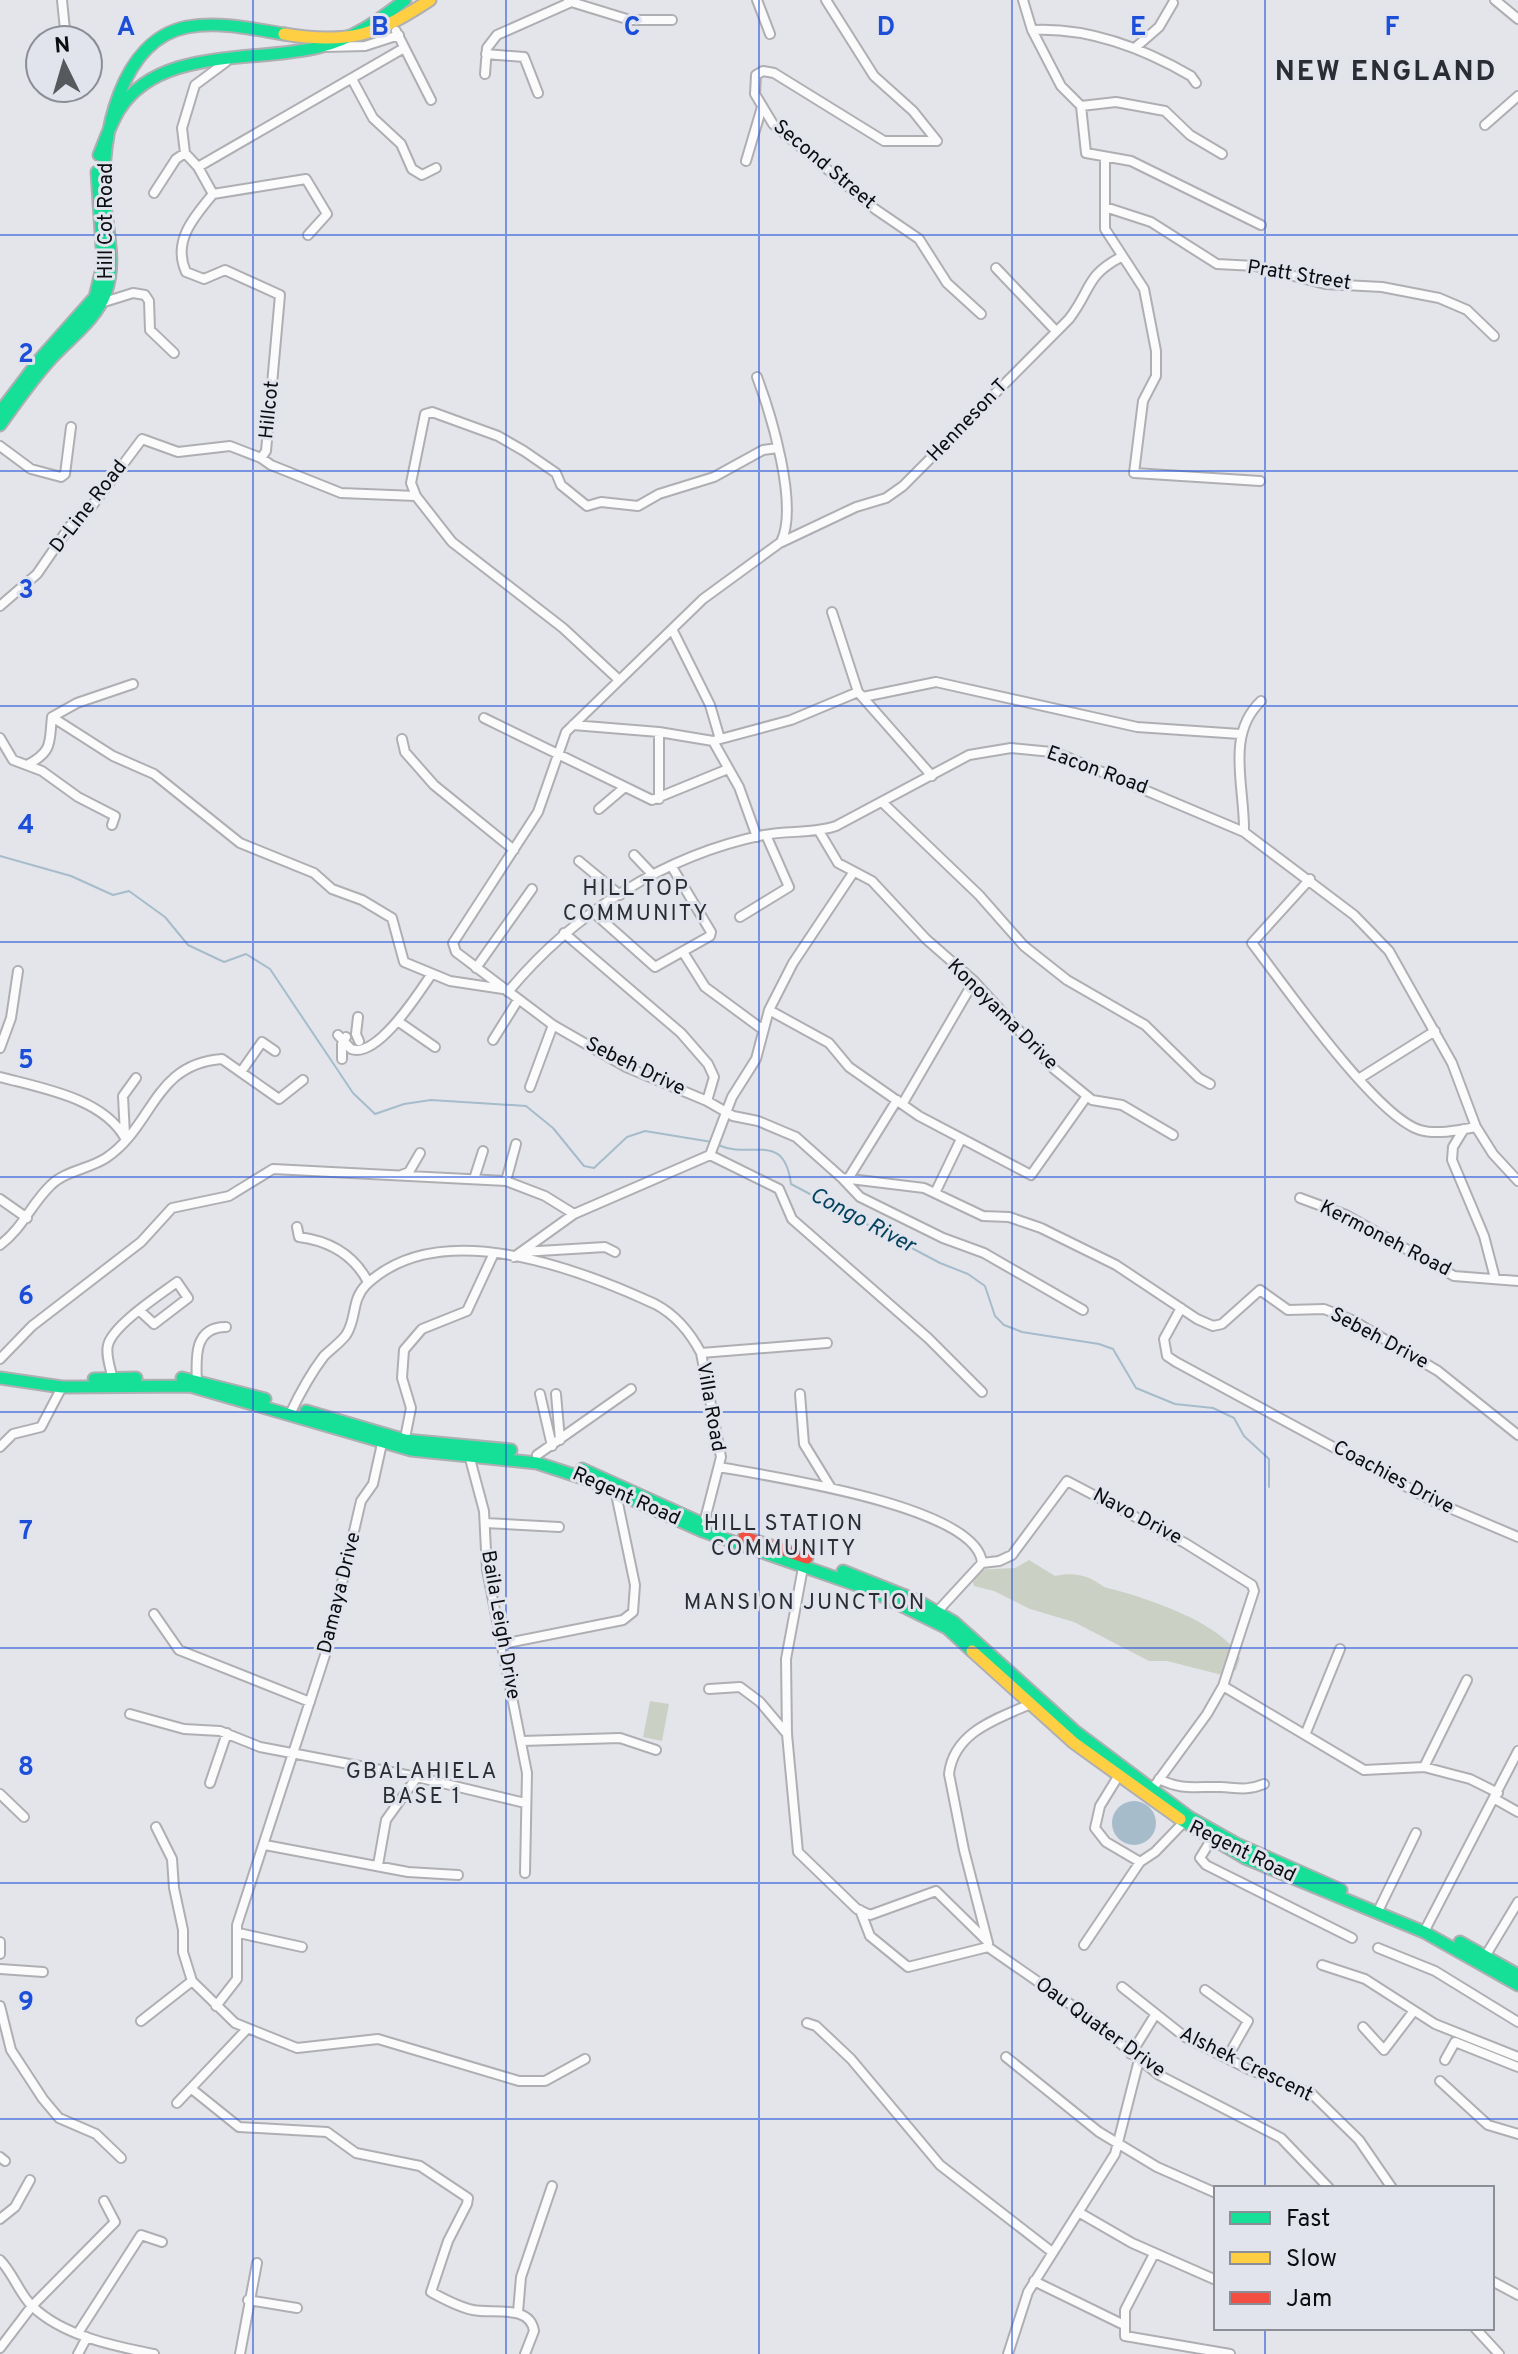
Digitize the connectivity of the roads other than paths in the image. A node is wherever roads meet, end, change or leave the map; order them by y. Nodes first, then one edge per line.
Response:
1 (62, 0) edge
2 (405, 0) edge
3 (430, 0) edge
4 (757, 0) edge
5 (826, 0) edge
6 (1023, 0) edge
7 (1495, 0) edge
8 (568, 2) edge
9 (1173, 3) dead end
10 (1518, 19) edge
11 (672, 20) dead end
12 (391, 23) junction
13 (64, 24) edge
14 (1032, 30) junction
15 (770, 34) dead end
16 (399, 35) junction
17 (1136, 47) junction
18 (404, 48) junction
19 (486, 54) junction
20 (485, 74) dead end
21 (352, 79) junction
22 (1196, 83) dead end
23 (538, 93) dead end
24 (1518, 96) edge
25 (431, 100) dead end
26 (1081, 106) junction
27 (762, 107) junction
28 (1485, 125) dead end
29 (185, 153) junction
30 (1222, 154) dead end
31 (1105, 157) junction
32 (746, 161) dead end
33 (198, 167) junction
34 (436, 168) dead end
35 (154, 193) dead end
36 (213, 194) junction
37 (1105, 207) junction
38 (1261, 225) dead end
39 (308, 235) dead end
40 (1121, 257) junction
41 (996, 268) dead end
42 (101, 303) junction
43 (981, 314) dead end
44 (1056, 331) junction
45 (1494, 336) dead end
46 (174, 353) dead end
47 (757, 377) dead end
48 (0, 412) edge
49 (0, 425) edge
50 (71, 427) dead end
51 (142, 439) joint
52 (0, 446) edge
53 (778, 448) junction
54 (261, 458) junction
55 (1260, 481) dead end
56 (416, 496) junction
57 (781, 542) junction
58 (0, 606) edge
59 (832, 612) dead end
60 (673, 631) junction
61 (618, 679) junction
62 (133, 684) dead end
63 (860, 695) junction
64 (1261, 701) dead end
65 (52, 717) junction
66 (484, 718) dead end
67 (572, 725) junction
68 (659, 732) junction
69 (1240, 734) junction
70 (0, 738) edge
71 (402, 739) dead end
72 (716, 740) junction
73 (559, 755) junction
74 (27, 765) junction
75 (728, 769) junction
76 (932, 776) junction
77 (625, 787) junction
78 (659, 799) junction
79 (883, 803) junction
80 (599, 809) dead end
81 (112, 825) dead end
82 (819, 831) junction
83 (1244, 832) junction
84 (761, 836) junction
85 (514, 850) junction
86 (634, 855) dead end
87 (579, 861) dead end
88 (672, 867) junction
89 (853, 873) junction
90 (653, 875) junction
91 (1310, 879) junction
92 (532, 889) dead end
93 (620, 895) junction
94 (593, 912) junction
95 (740, 917) dead end
96 (564, 933) junction
97 (683, 952) junction
98 (476, 968) junction
99 (18, 971) dead end
100 (431, 975) junction
101 (974, 981) junction
102 (506, 990) junction
103 (518, 1000) junction
104 (769, 1010) junction
105 (399, 1022) junction
106 (553, 1025) junction
107 (762, 1029) junction
108 (1435, 1031) junction
109 (344, 1035) junction
110 (493, 1040) dead end
111 (359, 1041) dead end
112 (435, 1047) dead end
113 (0, 1048) edge
114 (275, 1051) dead end
115 (342, 1059) dead end
116 (241, 1072) junction
117 (0, 1077) edge
118 (136, 1078) dead end
119 (1360, 1078) junction
120 (303, 1080) dead end
121 (1210, 1084) dead end
122 (530, 1087) dead end
123 (1087, 1096) junction
124 (707, 1101) junction
125 (900, 1102) junction
126 (726, 1112) junction
127 (1476, 1127) junction
128 (1464, 1129) junction
129 (1173, 1135) dead end
130 (125, 1137) junction
131 (961, 1139) junction
132 (516, 1144) dead end
133 (483, 1151) dead end
134 (712, 1152) junction
135 (420, 1153) dead end
136 (396, 1177) junction
137 (474, 1179) junction
138 (845, 1179) junction
139 (506, 1181) junction
140 (1518, 1181) edge
141 (936, 1191) junction
142 (1300, 1198) dead end
143 (0, 1199) edge
144 (574, 1214) junction
145 (27, 1218) junction
146 (297, 1227) dead end
147 (0, 1245) edge
148 (615, 1252) dead end
149 (494, 1253) junction
150 (518, 1254) junction
151 (1495, 1278) junction
152 (1518, 1281) edge
153 (368, 1282) junction
154 (1181, 1308) junction
155 (139, 1310) junction
156 (1083, 1310) dead end
157 (226, 1327) dead end
158 (827, 1343) dead end
159 (701, 1353) junction
160 (0, 1359) edge
161 (0, 1370) edge
162 (0, 1378) edge
163 (113, 1382) junction
164 (197, 1384) junction
165 (62, 1387) junction
166 (631, 1389) dead end
167 (982, 1392) dead end
168 (540, 1394) dead end
169 (556, 1394) dead end
170 (800, 1394) dead end
171 (291, 1411) junction
172 (1518, 1435) edge
173 (383, 1439) junction
174 (560, 1440) junction
175 (404, 1444) junction
176 (552, 1446) junction
177 (0, 1447) edge
178 (469, 1450) junction
179 (537, 1455) junction
180 (719, 1467) junction
181 (616, 1488) junction
182 (831, 1489) junction
183 (485, 1523) junction
184 (559, 1527) dead end
185 (703, 1528) junction
186 (1518, 1537) edge
187 (805, 1561) junction
188 (982, 1563) junction
189 (154, 1614) dead end
190 (934, 1615) junction
191 (502, 1644) junction
192 (1340, 1649) dead end
193 (1467, 1680) dead end
194 (1223, 1686) junction
195 (709, 1689) dead end
196 (310, 1702) junction
197 (1036, 1702) junction
198 (130, 1714) dead end
199 (227, 1733) junction
200 (787, 1734) junction
201 (1305, 1735) junction
202 (522, 1741) junction
203 (656, 1750) dead end
204 (1518, 1751) edge
205 (293, 1752) junction
206 (1424, 1767) junction
207 (1119, 1775) junction
208 (417, 1777) junction
209 (210, 1783) dead end
210 (1264, 1784) dead end
211 (1153, 1788) junction
212 (1497, 1796) junction
213 (2, 1799) edge
214 (525, 1803) junction
215 (1518, 1812) edge
216 (24, 1817) dead end
217 (1183, 1823) junction
218 (156, 1827) dead end
219 (1416, 1833) dead end
220 (1211, 1840) junction
221 (265, 1845) junction
222 (1140, 1862) junction
223 (378, 1865) junction
224 (525, 1873) dead end
225 (458, 1875) dead end
226 (1305, 1878) junction
227 (1332, 1890) junction
228 (1518, 1902) edge
229 (1380, 1907) junction
230 (860, 1910) junction
231 (1426, 1928) junction
232 (239, 1933) junction
233 (1352, 1938) dead end
234 (0, 1942) edge
235 (988, 1944) junction
236 (1084, 1945) dead end
237 (302, 1947) dead end
238 (1378, 1948) dead end
239 (0, 1954) edge
240 (1483, 1960) junction
241 (1322, 1965) dead end
242 (0, 1969) edge
243 (43, 1972) dead end
244 (1518, 1975) edge
245 (192, 1981) junction
246 (1518, 1985) edge
247 (1122, 1987) dead end
248 (1205, 1990) dead end
249 (0, 2006) edge
250 (216, 2006) junction
251 (1413, 2012) junction
252 (1155, 2015) junction
253 (141, 2021) dead end
254 (1518, 2022) edge
255 (807, 2023) dead end
256 (1363, 2027) dead end
257 (247, 2029) junction
258 (1131, 2054) junction
259 (1006, 2057) dead end
260 (1518, 2057) edge
261 (1227, 2058) junction
262 (585, 2059) dead end
263 (1139, 2060) junction
264 (1445, 2060) dead end
265 (1518, 2067) edge
266 (1440, 2081) dead end
267 (193, 2090) junction
268 (177, 2103) dead end
269 (1518, 2134) edge
270 (1119, 2144) junction
271 (121, 2158) dead end
272 (30, 2180) dead end
273 (552, 2186) dead end
274 (1327, 2186) edge
275 (1391, 2186) edge
276 (1214, 2192) edge
277 (104, 2201) dead end
278 (1080, 2213) junction
279 (0, 2219) edge
280 (162, 2242) dead end
281 (1052, 2252) junction
282 (1154, 2254) junction
283 (0, 2260) edge
284 (257, 2263) dead end
285 (1214, 2279) edge
286 (1034, 2281) junction
287 (1494, 2282) edge
288 (1518, 2295) edge
289 (248, 2300) junction
290 (32, 2306) junction
291 (297, 2308) dead end
292 (518, 2312) junction
293 (1122, 2324) junction
294 (1477, 2330) edge
295 (82, 2335) junction
296 (0, 2348) edge
297 (78, 2354) edge
298 (154, 2354) edge
299 (240, 2354) edge
300 (525, 2354) edge
301 (1008, 2354) edge
302 (1230, 2354) edge
303 (1499, 2354) edge

1 - 13 street
2 - 48 main road, Hill Cot Road
3 - 12 main road, Hill Cot Road
4 - 15 street
5 - 27 street, Second Street
6 - 14 street
7 - 10 street
8 - 11 street
8 - 19 street
9 - 17 street
12 - 16 street
12 - 42 main road, Hill Cot Road
14 - 17 street
14 - 26 street
16 - 18 street
16 - 29 street
17 - 22 street
18 - 21 street
18 - 25 street
19 - 20 street
19 - 23 street
21 - 33 street
21 - 34 street
24 - 28 street
26 - 30 street
26 - 31 street
27 - 32 street
27 - 43 street, Second Street
29 - 33 street
29 - 35 street
31 - 37 street
31 - 38 street
33 - 36 street
36 - 39 street
36 - 54 street, Hillcot
37 - 40 street
37 - 45 street, Pratt Street
40 - 44 street, Henneson T
40 - 55 street
41 - 44 street
42 - 46 street
42 - 49 main road, Hill Cot Road
44 - 57 street, Henneson T
47 - 53 street
50 - 52 street
51 - 54 street, Hillcot
51 - 58 street, D-Line Road
53 - 56 street
53 - 57 street
54 - 56 street
56 - 61 street
57 - 60 street, Sebeh Drive
59 - 63 street
60 - 61 street, Sebeh Drive
60 - 72 street
61 - 67 street, Sebeh Drive
62 - 65 street
63 - 69 street
63 - 72 street
63 - 76 street
64 - 69 street
65 - 74 street
65 - 100 street
66 - 73 street
67 - 68 street
67 - 73 street, Sebeh Drive
68 - 72 street
68 - 78 street
69 - 83 street
70 - 74 street
71 - 85 street
72 - 75 street
73 - 77 street
73 - 85 street, Sebeh Drive
74 - 81 street
75 - 78 street
75 - 84 street
76 - 79 street, Eacon Road
76 - 83 street, Eacon Road
77 - 78 street
77 - 80 street
79 - 82 street, Eacon Road
79 - 121 street
82 - 84 street, Eacon Road
82 - 89 street, Konoyama Drive
83 - 91 street, Eacon Road
84 - 88 street, Eacon Road
84 - 95 street
85 - 98 street, Sebeh Drive
86 - 90 street
87 - 93 street
88 - 90 street, Eacon Road
88 - 97 street
89 - 101 street, Konoyama Drive
89 - 104 street
90 - 93 street, Eacon Road
91 - 108 street, Eacon Road
91 - 119 street
92 - 98 street
93 - 94 street, Eacon Road
94 - 96 street, Eacon Road
94 - 97 street
96 - 102 street, Eacon Road
96 - 124 street
97 - 107 street
98 - 102 street, Sebeh Drive
99 - 113 street
100 - 102 street
100 - 105 street
101 - 123 street, Konoyama Drive
101 - 125 street
102 - 103 street, Sebeh Drive
103 - 106 street, Sebeh Drive
103 - 110 street
104 - 107 street
104 - 125 street
105 - 109 street
105 - 112 street
106 - 122 street
106 - 124 street, Sebeh Drive
107 - 126 street
108 - 119 street
108 - 127 street, Eacon Road
109 - 111 street
109 - 115 street
114 - 116 street
116 - 120 street
116 - 130 street
117 - 130 street
118 - 130 street
119 - 128 street
123 - 129 street, Konoyama Drive
123 - 131 street
124 - 126 street, Sebeh Drive
125 - 131 street
125 - 138 street
126 - 134 street
126 - 138 street, Sebeh Drive
127 - 128 street
127 - 140 street, Eacon Road
128 - 151 street
130 - 145 street
131 - 141 street
132 - 139 street
133 - 137 street
134 - 144 street
134 - 167 street
135 - 136 street
136 - 137 street
136 - 160 street
137 - 139 street
138 - 141 street, Sebeh Drive
138 - 156 street
139 - 144 street
141 - 154 street, Sebeh Drive
142 - 151 street, Kermoneh Road
143 - 145 street
144 - 150 street
145 - 147 street
146 - 153 street
148 - 150 street
149 - 150 street
149 - 153 street
149 - 175 street
150 - 159 street, Villa Road
151 - 152 street, Kermoneh Road
153 - 171 street
154 - 172 street, Sebeh Drive
154 - 186 street, Coachies Drive
155 - 155 street
155 - 163 street
157 - 164 street
158 - 159 street
159 - 180 street, Villa Road
161 - 163 main road, Regent Road
162 - 165 main road, Regent Road
163 - 164 main road, Regent Road
163 - 165 main road, Regent Road
164 - 171 main road, Regent Road
165 - 177 street
166 - 174 street
168 - 176 street
169 - 174 street
170 - 182 street
171 - 173 main road, Regent Road
173 - 175 main road, Regent Road
173 - 196 street, Damaya Drive
174 - 176 street
175 - 178 main road, Regent Road
176 - 179 street
178 - 179 main road, Regent Road
178 - 181 main road, Regent Road
178 - 183 street, Baila Leigh Drive
179 - 181 main road, Regent Road
180 - 182 street
180 - 185 street, Villa Road
181 - 185 main road, Regent Road
181 - 191 street
182 - 188 street
183 - 184 street
183 - 191 street, Baila Leigh Drive
185 - 187 main road, Regent Road
187 - 190 main road, Regent Road
187 - 200 street
188 - 190 street, Navo Drive
188 - 194 street, Navo Drive
189 - 196 street
190 - 197 main road, Regent Road
191 - 202 street, Baila Leigh Drive
192 - 201 street
193 - 206 street
194 - 201 street
194 - 211 street
195 - 200 street
196 - 205 street, Damaya Drive
197 - 207 main road, Regent Road
197 - 211 main road, Regent Road
197 - 235 street
198 - 199 street
199 - 205 street
199 - 209 street
200 - 230 street
201 - 206 street
202 - 203 street
202 - 214 street, Baila Leigh Drive
204 - 212 street
205 - 208 street
205 - 221 street, Damaya Drive
206 - 212 street
207 - 211 main road, Regent Road
207 - 222 street
208 - 214 street
208 - 223 street
210 - 211 street
211 - 217 main road, Regent Road
211 - 226 main road, Regent Road
212 - 215 street
212 - 231 street
213 - 216 street
214 - 224 street, Baila Leigh Drive
217 - 220 main road, Regent Road
217 - 222 street
218 - 245 street
219 - 229 street
220 - 226 main road, Regent Road
220 - 233 street
221 - 223 street
221 - 232 street, Damaya Drive
222 - 236 street
223 - 225 street
226 - 227 main road, Regent Road
227 - 229 main road, Regent Road
227 - 231 main road, Regent Road
228 - 240 street
229 - 231 main road, Regent Road
230 - 235 street, Oau Quater Drive
230 - 235 street
231 - 240 main road, Regent Road
232 - 237 street
232 - 250 street, Damaya Drive
234 - 239 street
235 - 258 street, Oau Quater Drive
238 - 254 street
240 - 244 main road, Regent Road
240 - 246 main road, Regent Road
241 - 251 street
242 - 243 street
245 - 250 street
245 - 253 street
247 - 252 street, Alshek Crescent
248 - 261 street
249 - 271 street
250 - 257 street
251 - 256 street
251 - 260 street
252 - 258 street
252 - 261 street, Alshek Crescent
255 - 281 street
257 - 262 street
257 - 267 street
258 - 263 street, Oau Quater Drive
259 - 270 street
261 - 275 street, Alshek Crescent
263 - 270 street
263 - 274 street, Oau Quater Drive
264 - 265 street
266 - 269 street
267 - 268 street
267 - 292 street
270 - 276 street
270 - 278 street
272 - 279 street
273 - 292 street
277 - 290 street
278 - 281 street
278 - 282 street
280 - 295 street
281 - 286 street
282 - 285 street
282 - 293 street
283 - 290 street
284 - 289 street
286 - 293 street
286 - 301 street
287 - 288 street
289 - 291 street
289 - 299 street
290 - 295 street
290 - 296 street
292 - 300 street
293 - 302 street
294 - 303 street
295 - 297 street
295 - 298 street

